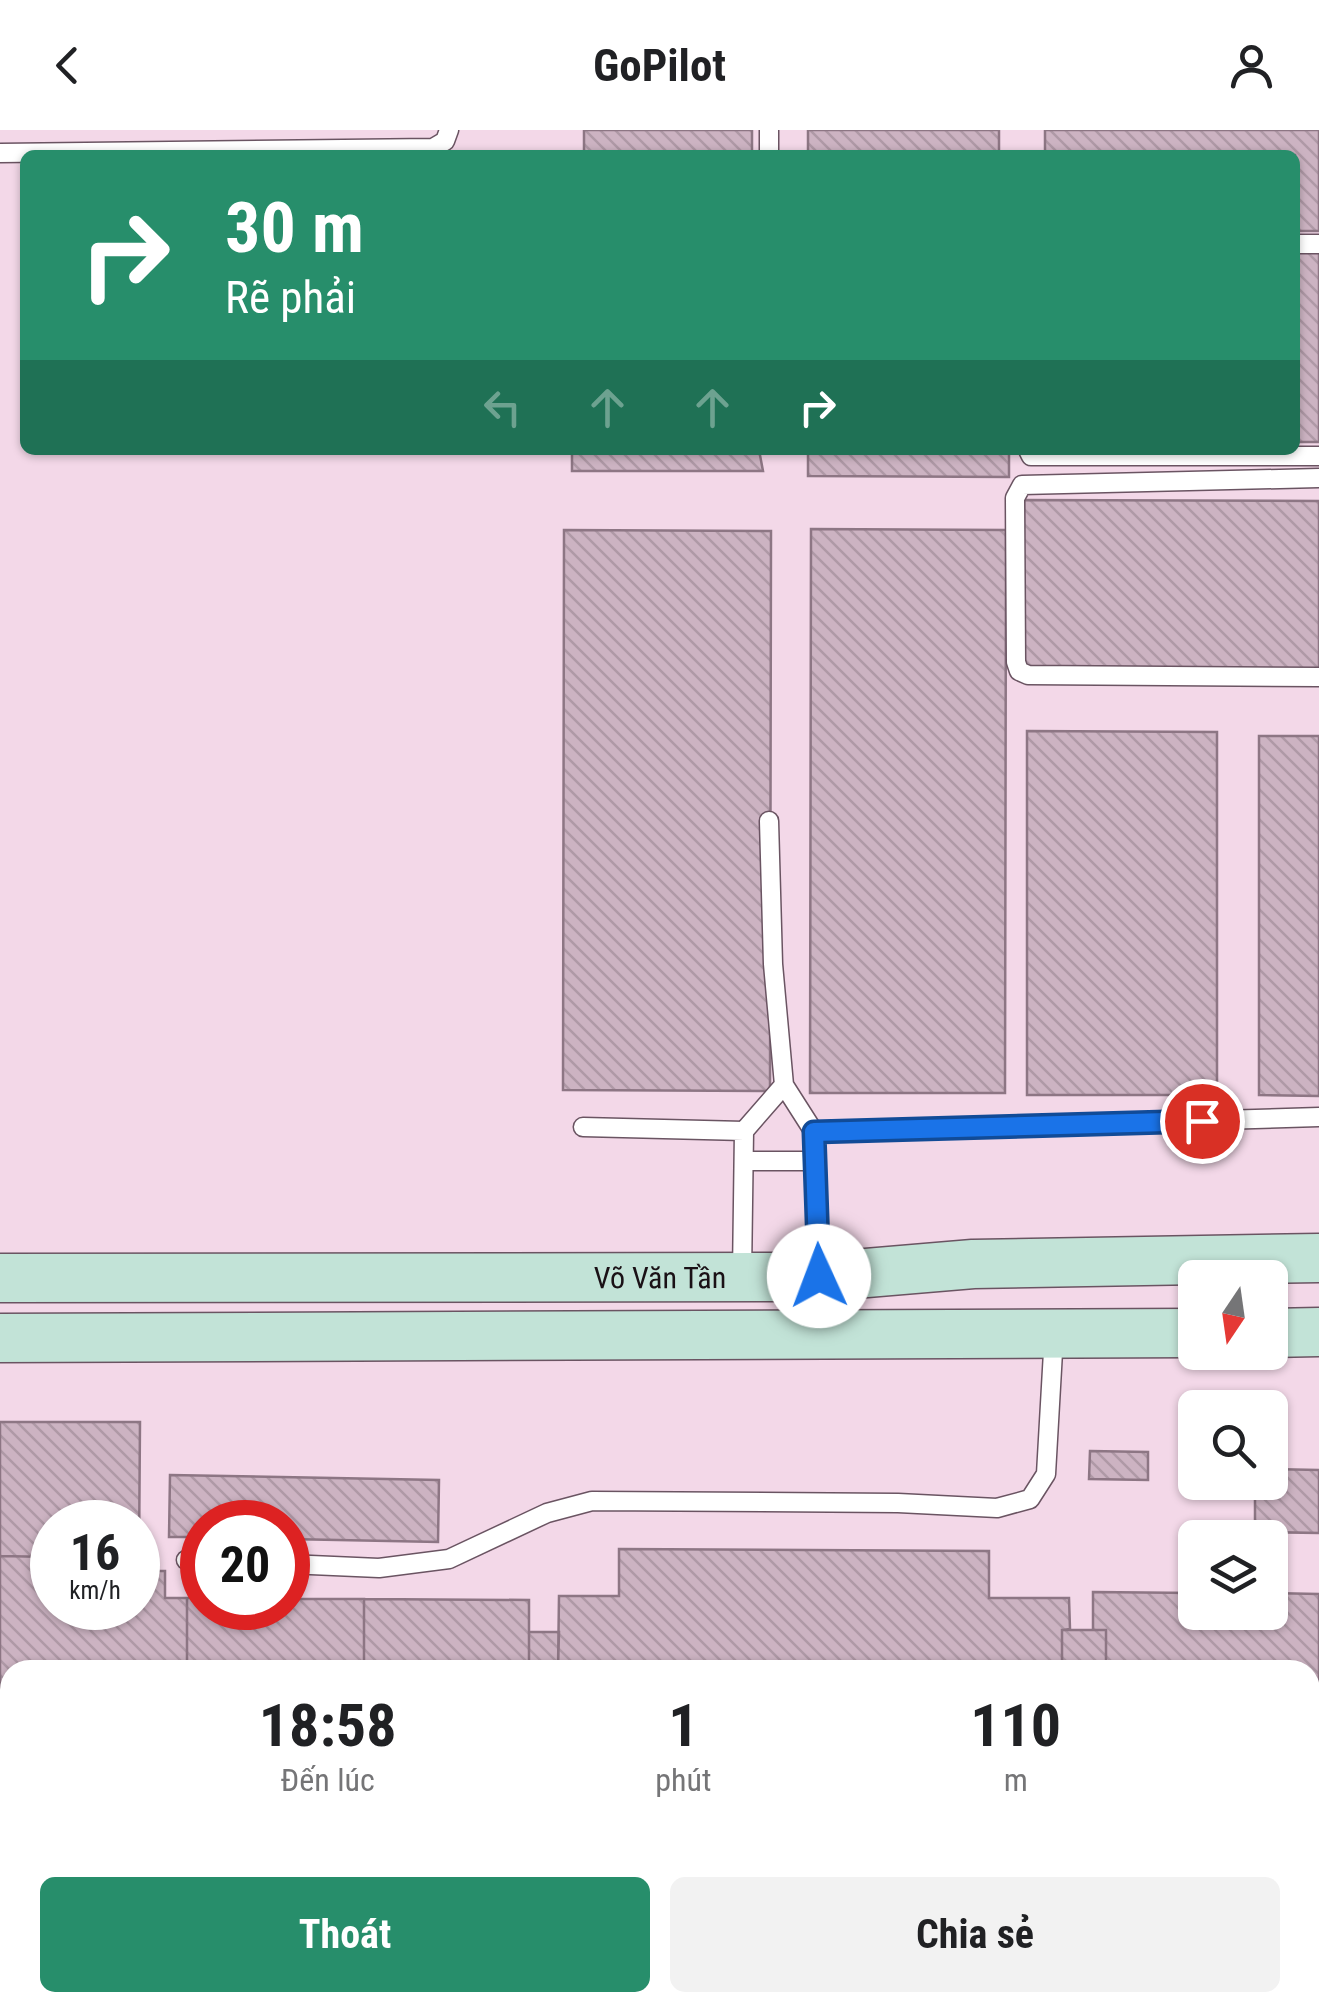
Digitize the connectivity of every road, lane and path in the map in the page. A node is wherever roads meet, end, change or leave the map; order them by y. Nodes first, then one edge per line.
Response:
1 (449, 130) edge
2 (216, 150) edge
3 (1030, 455) edge
4 (1319, 456) edge
5 (1319, 478) edge
6 (1319, 677) edge
7 (768, 821) dead end
8 (784, 1086) junction
9 (1319, 1118) edge
10 (583, 1127) dead end
11 (744, 1131) junction
12 (814, 1132) junction
13 (815, 1161) junction
14 (744, 1162) junction
15 (1319, 1258) edge
16 (819, 1276) junction
17 (742, 1277) junction
18 (0, 1278) edge
19 (1319, 1332) edge
20 (1178, 1333) edge
21 (1288, 1333) edge
22 (1054, 1334) junction
23 (0, 1338) edge
24 (310, 1565) edge

1 - 2 lane
3 - 4 lane
5 - 6 lane
7 - 8 lane
8 - 11 lane
8 - 12 lane
9 - 12 lane
10 - 11 lane
11 - 14 lane
12 - 13 lane
13 - 14 lane
13 - 16 lane
14 - 17 lane
15 - 16 street, Võ Văn Tần
16 - 17 street, Võ Văn Tần
17 - 18 street, Võ Văn Tần
19 - 21 street
20 - 22 street, Võ Văn Tần
22 - 23 street, Võ Văn Tần
22 - 24 lane

